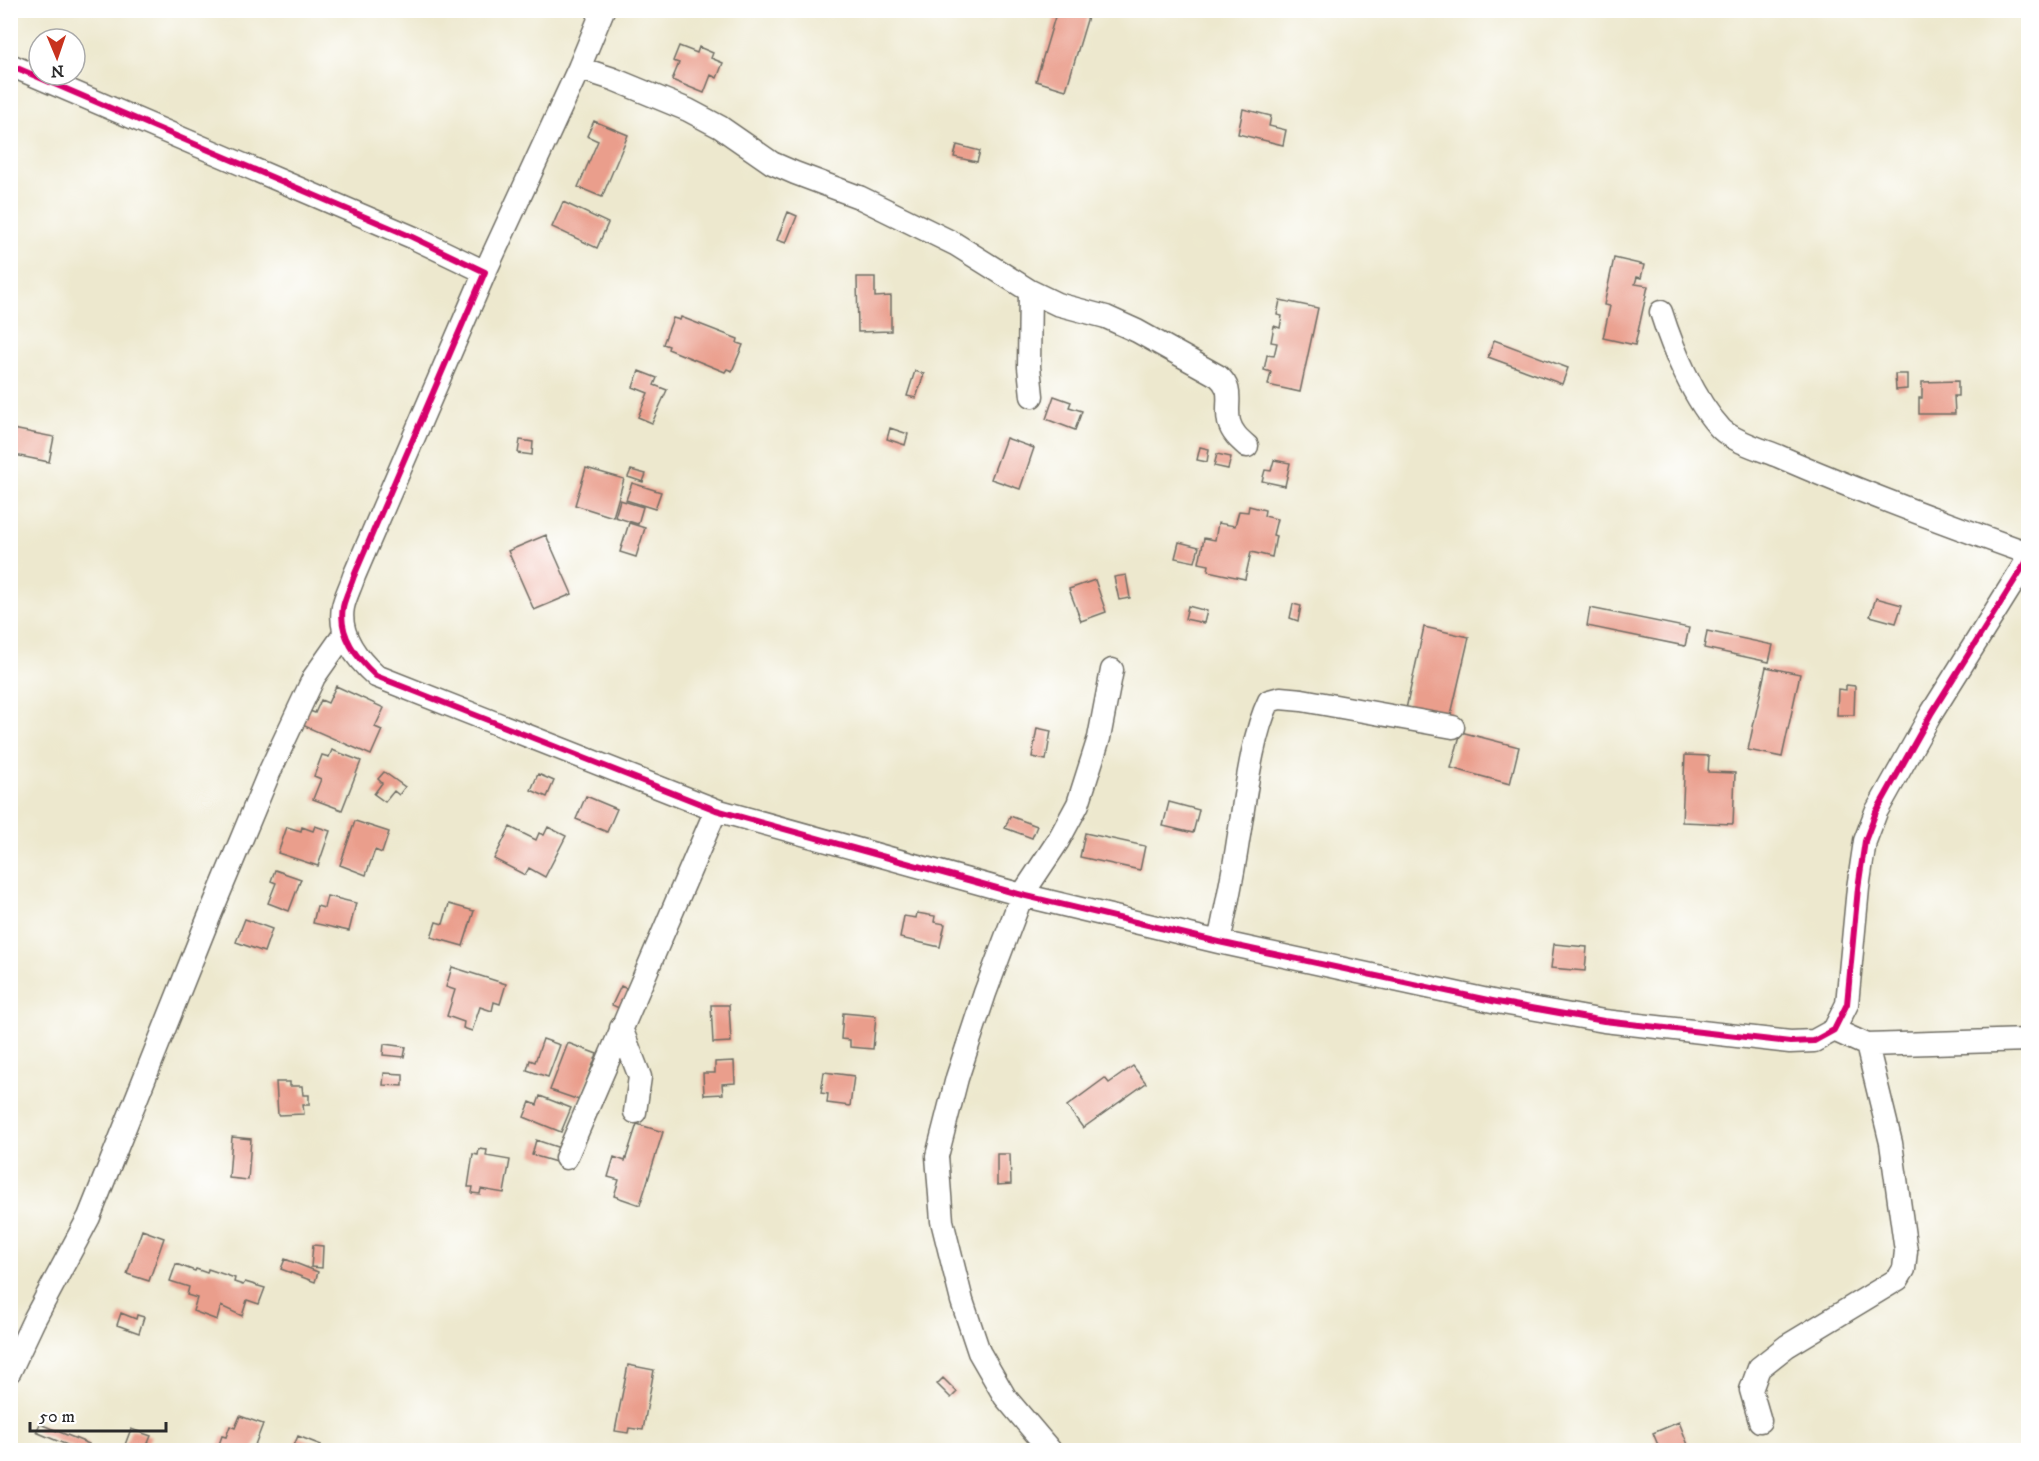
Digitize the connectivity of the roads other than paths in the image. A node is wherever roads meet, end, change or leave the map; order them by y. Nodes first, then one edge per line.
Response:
1 (603, 10) edge
2 (10, 65) edge
3 (579, 68) junction
4 (484, 272) junction
5 (1030, 291) junction
6 (1661, 312) dead end
7 (1032, 396) dead end
8 (1247, 446) dead end
9 (2028, 553) edge
10 (2028, 559) edge
11 (345, 633) junction
12 (1112, 670) dead end
13 (1453, 727) dead end
14 (716, 810) junction
15 (1022, 895) junction
16 (1219, 942) junction
17 (621, 1028) junction
18 (1834, 1030) junction
19 (2028, 1040) edge
20 (1867, 1045) junction
21 (635, 1112) dead end
22 (566, 1158) dead end
23 (10, 1371) edge
24 (1760, 1421) dead end
25 (1050, 1450) edge

1 - 3 street
2 - 4 street
3 - 4 street
3 - 5 street
4 - 11 street
5 - 7 street
5 - 8 street
6 - 9 street
10 - 18 street
11 - 14 street
11 - 23 street
12 - 15 street
13 - 16 street
14 - 15 street
14 - 17 street
15 - 16 street
15 - 25 street
16 - 18 street
17 - 21 street
17 - 22 street
18 - 20 street
19 - 20 street
20 - 24 street

